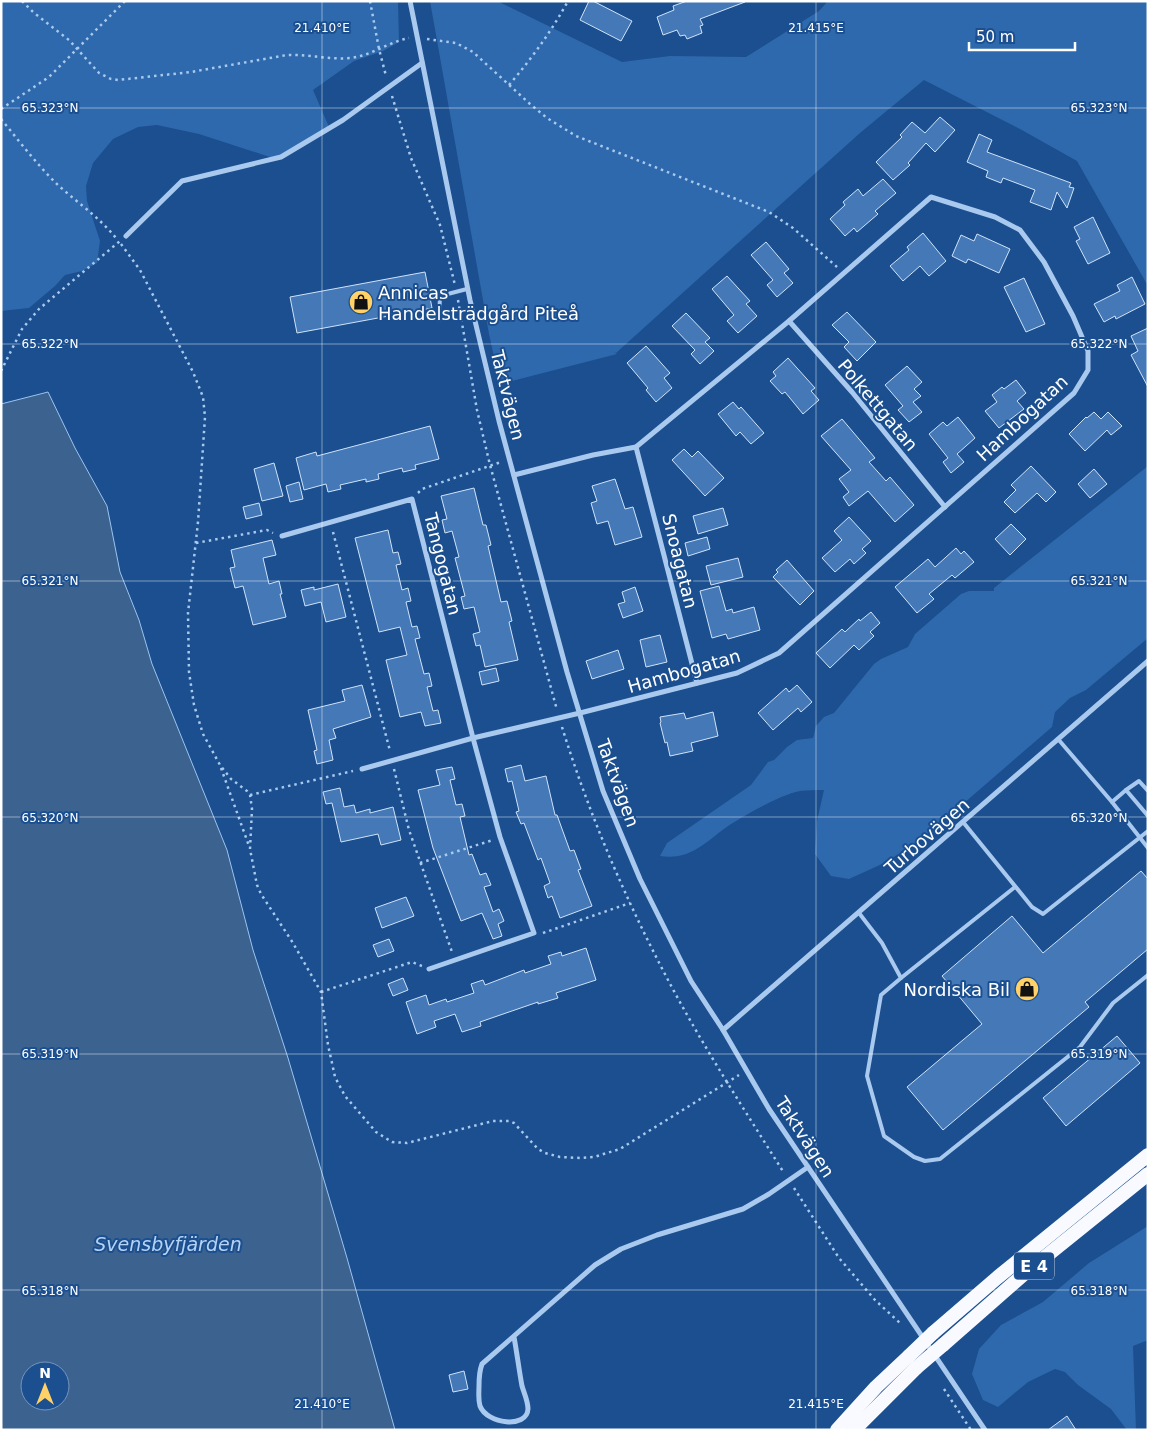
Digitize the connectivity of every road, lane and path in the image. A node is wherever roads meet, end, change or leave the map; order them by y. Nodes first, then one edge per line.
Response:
1 (125, 1) edge
2 (370, 1) edge
3 (410, 1) edge
4 (568, 1) edge
5 (422, 63) junction
6 (509, 85) dead end
7 (389, 86) junction
8 (1, 109) edge
9 (1, 119) edge
10 (126, 236) dead end
11 (119, 242) junction
12 (467, 289) junction
13 (456, 292) junction
14 (438, 320) dead end
15 (789, 321) junction
16 (1, 371) edge
17 (636, 446) junction
18 (510, 460) junction
19 (490, 465) junction
20 (514, 475) junction
21 (412, 499) junction
22 (945, 507) junction
23 (331, 522) junction
24 (282, 536) joint
25 (196, 544) junction
26 (1148, 661) edge
27 (698, 683) junction
28 (580, 713) junction
29 (560, 718) junction
30 (473, 738) junction
31 (1058, 739) junction
32 (392, 761) junction
33 (220, 765) junction
34 (362, 769) joint
35 (1126, 790) junction
36 (1148, 791) edge
37 (250, 795) junction
38 (1112, 802) junction
39 (1148, 816) edge
40 (963, 822) junction
41 (1148, 831) edge
42 (500, 837) junction
43 (1140, 837) junction
44 (1148, 848) edge
45 (250, 849) junction
46 (420, 863) junction
47 (1015, 887) junction
48 (630, 903) junction
49 (859, 913) junction
50 (534, 934) junction
51 (455, 960) junction
52 (430, 969) joint
53 (1148, 975) edge
54 (901, 978) junction
55 (321, 992) junction
56 (723, 1030) junction
57 (747, 1070) junction
58 (727, 1082) junction
59 (1148, 1155) edge
60 (808, 1167) junction
61 (1148, 1174) edge
62 (789, 1180) junction
63 (903, 1327) dead end
64 (514, 1337) junction
65 (913, 1362) junction
66 (940, 1382) dead end
67 (837, 1430) edge
68 (854, 1430) edge
69 (971, 1430) edge
70 (984, 1430) edge

1 - 8 path
2 - 7 path
3 - 5 street, Taktvägen
4 - 6 path
5 - 7 street
5 - 12 street, Taktvägen
7 - 10 street
7 - 13 path
9 - 11 path
11 - 16 path
11 - 25 path
12 - 13 lane
12 - 18 street, Taktvägen
13 - 14 lane
13 - 19 path
15 - 17 street, Hambogatan
15 - 22 street, Polkettgatan
15 - 22 street, Hambogatan
17 - 20 street, Hambogatan
17 - 27 street, Snoagatan
18 - 19 path
18 - 20 street, Taktvägen
19 - 21 path
19 - 29 path
20 - 28 street, Taktvägen
21 - 23 street, Tangogatan
21 - 30 street, Tangogatan
22 - 27 street, Hambogatan
23 - 24 street, Tangogatan
23 - 32 path
24 - 25 path
25 - 33 path
26 - 31 street, Turbovägen
27 - 28 street, Hambogatan
28 - 29 street
28 - 56 street, Taktvägen
29 - 30 street
29 - 48 path
30 - 32 street
30 - 42 street, Tangogatan
31 - 38 lane
31 - 40 street, Turbovägen
32 - 34 street
32 - 46 path
33 - 37 path
33 - 45 path
34 - 37 path
35 - 36 lane
35 - 38 lane
35 - 39 lane
37 - 45 path
38 - 43 lane
40 - 47 lane
40 - 49 street, Turbovägen
41 - 43 lane
42 - 46 path
42 - 50 street, Tangogatan
43 - 44 lane
43 - 47 lane
45 - 55 path
46 - 51 path
47 - 54 lane
48 - 50 path
48 - 58 path
49 - 54 lane
49 - 56 street, Turbovägen
50 - 51 street
51 - 52 street
52 - 55 path
53 - 54 lane
55 - 58 path
56 - 57 street, Taktvägen
57 - 58 path
57 - 60 street, Taktvägen
58 - 62 path
59 - 65 highway, E 4, bridge
60 - 62 street
60 - 70 street, Taktvägen
61 - 65 highway, E 4, bridge
62 - 63 path
62 - 64 street
64 - 64 street
65 - 67 highway, E 4
65 - 68 highway, E 4
66 - 69 path

